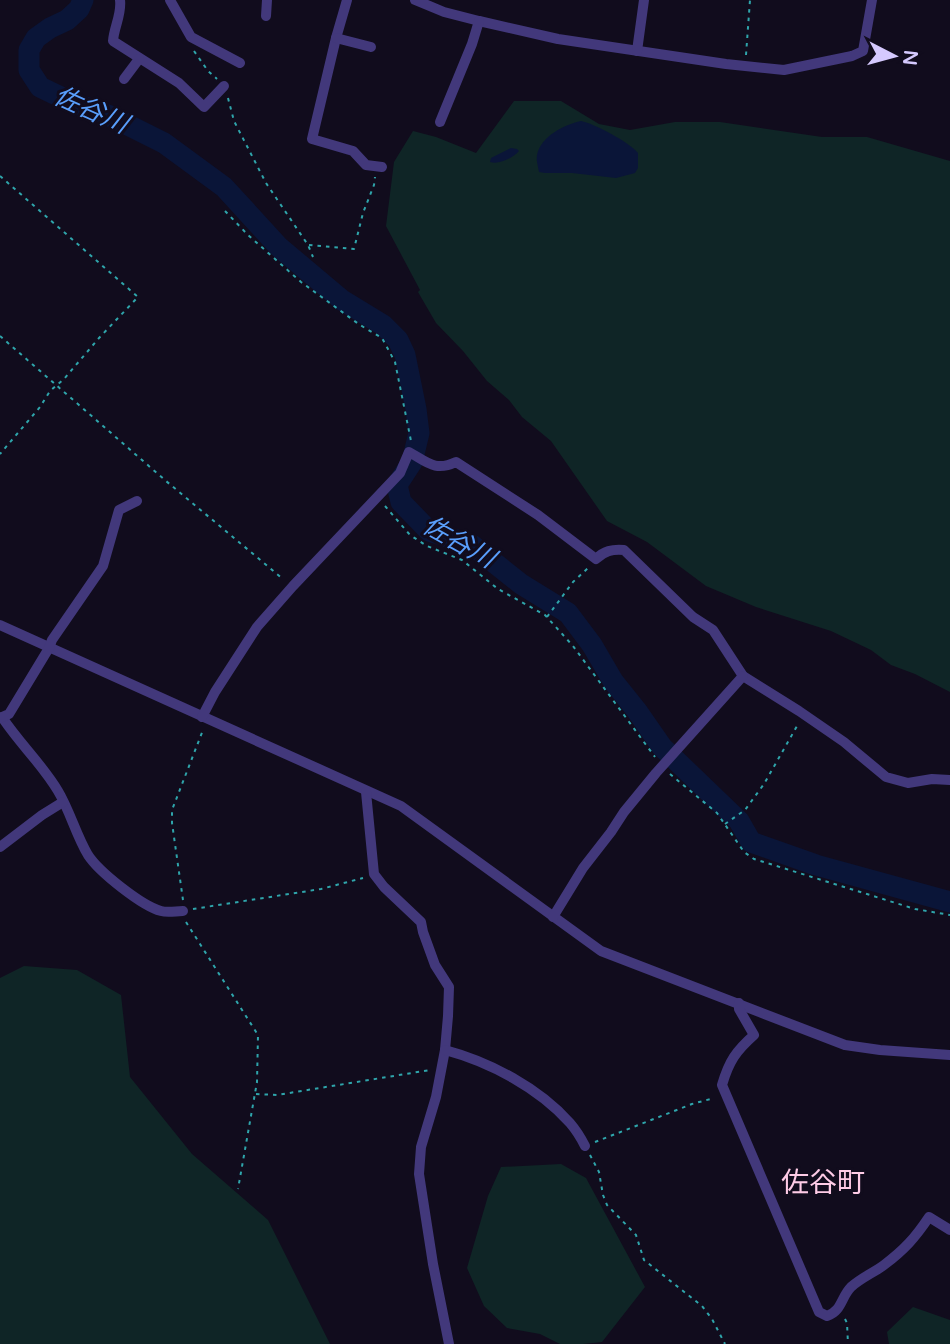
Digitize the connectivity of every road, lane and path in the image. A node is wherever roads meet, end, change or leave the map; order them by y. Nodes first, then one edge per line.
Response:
1 (121, 0) edge
2 (170, 0) edge
3 (267, 0) edge
4 (347, 0) edge
5 (415, 0) edge
6 (644, 0) edge
7 (750, 0) edge
8 (872, 0) edge
9 (266, 16) dead end
10 (478, 21) junction
11 (191, 37) junction
12 (336, 38) junction
13 (371, 47) dead end
14 (637, 51) junction
15 (139, 59) junction
16 (240, 63) dead end
17 (745, 65) junction
18 (124, 79) dead end
19 (224, 86) junction
20 (440, 122) dead end
21 (379, 166) joint
22 (0, 176) edge
23 (225, 211) dead end
24 (308, 245) junction
25 (313, 257) dead end
26 (0, 336) edge
27 (58, 385) junction
28 (409, 452) junction
29 (0, 454) edge
30 (377, 498) junction
31 (137, 501) dead end
32 (596, 559) junction
33 (293, 586) junction
34 (547, 617) junction
35 (0, 625) edge
36 (49, 648) junction
37 (743, 676) junction
38 (799, 711) junction
39 (1, 718) edge
40 (205, 718) junction
41 (662, 767) junction
42 (950, 780) edge
43 (366, 792) junction
44 (63, 802) junction
45 (724, 824) junction
46 (0, 847) edge
47 (374, 874) junction
48 (183, 911) junction
49 (950, 915) edge
50 (553, 917) junction
51 (739, 1003) junction
52 (445, 1050) junction
53 (950, 1055) edge
54 (440, 1068) junction
55 (255, 1094) junction
56 (727, 1094) junction
57 (586, 1146) junction
58 (238, 1189) dead end
59 (950, 1230) edge
60 (838, 1310) junction
61 (449, 1344) edge
62 (725, 1344) edge
63 (848, 1344) edge

1 - 15 street
2 - 11 street
3 - 9 street
4 - 12 street
5 - 10 street
6 - 14 street
7 - 17 path
8 - 17 street
10 - 14 street
10 - 20 street
11 - 16 street
11 - 19 path
12 - 13 street
12 - 21 street
14 - 17 street
15 - 18 street
15 - 19 street
19 - 24 path
21 - 24 path
22 - 27 path
23 - 28 path
24 - 25 path
26 - 27 path
27 - 29 path
27 - 33 path
28 - 30 street
28 - 32 street
30 - 33 street
30 - 34 path
31 - 36 street
32 - 34 path
32 - 37 street
33 - 40 street
34 - 41 path
35 - 36 street
36 - 39 street
36 - 40 street
37 - 38 street
37 - 41 street
38 - 42 street
38 - 45 path
39 - 44 street
40 - 43 street
40 - 48 path
41 - 45 path
41 - 50 street
43 - 47 street
43 - 50 street
44 - 46 street
44 - 48 street
45 - 49 path
47 - 48 path
47 - 52 street
48 - 55 path
50 - 51 street
51 - 53 street
51 - 56 street
52 - 54 street
52 - 57 street
54 - 55 path
54 - 61 street
55 - 58 path
56 - 57 path
56 - 60 street
57 - 62 path
59 - 60 street
60 - 63 path

